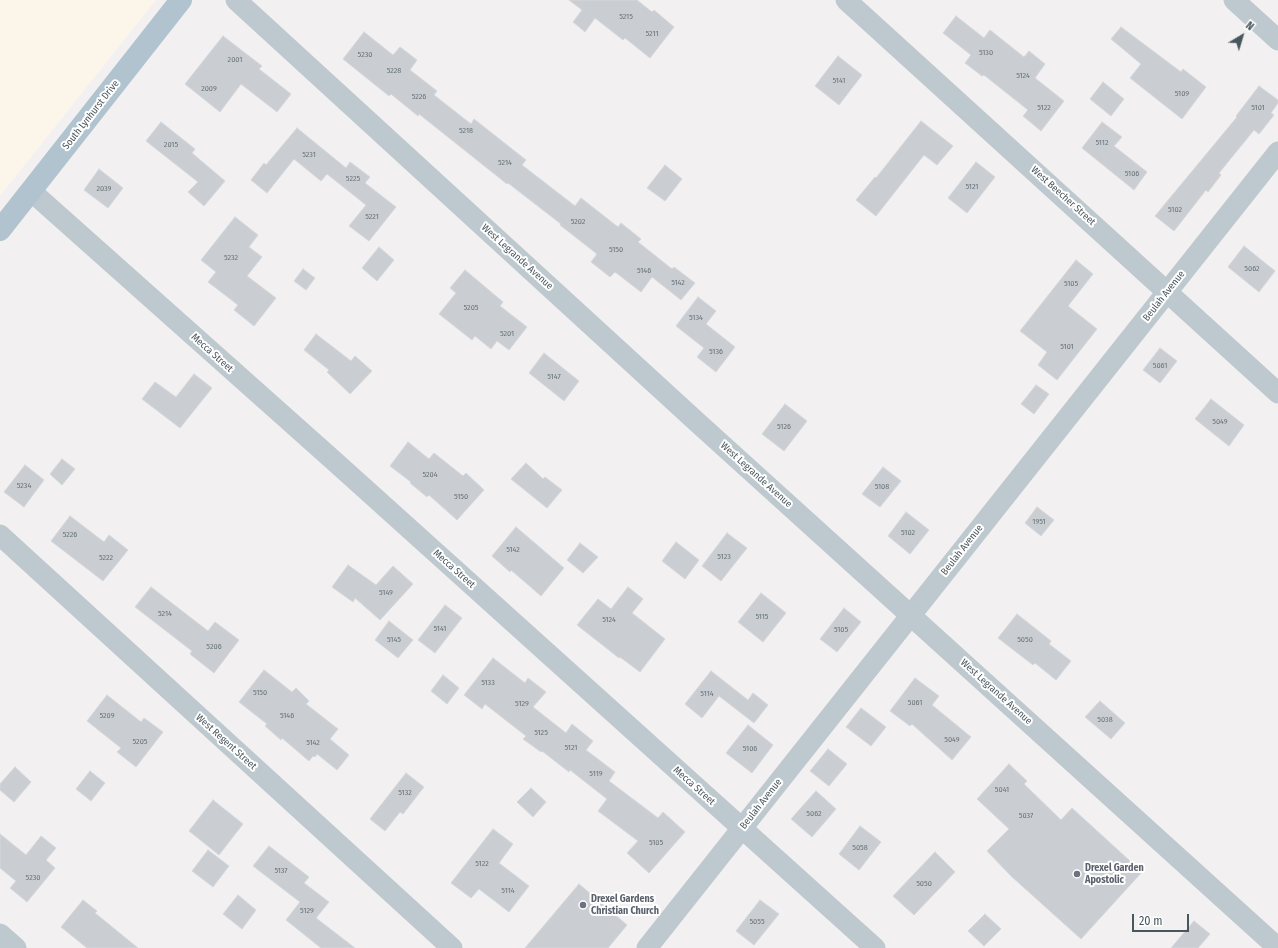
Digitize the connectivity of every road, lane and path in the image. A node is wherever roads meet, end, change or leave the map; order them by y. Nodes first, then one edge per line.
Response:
1 (182, 0) edge
2 (236, 0) edge
3 (846, 0) edge
4 (1234, 0) edge
5 (1278, 40) edge
6 (1278, 152) edge
7 (31, 191) junction
8 (0, 230) edge
9 (1167, 292) junction
10 (1278, 393) edge
11 (0, 535) edge
12 (911, 615) junction
13 (742, 829) junction
14 (0, 934) edge
15 (16, 948) edge
16 (452, 948) edge
17 (647, 948) edge
18 (875, 948) edge
19 (1278, 948) edge

1 - 7 main road, South Lynhurst Drive
2 - 12 street, West Legrande Avenue
3 - 9 street, West Beecher Street
4 - 5 street
6 - 9 street, Beulah Avenue
7 - 8 main road, South Lynhurst Drive
7 - 13 street, Mecca Street
9 - 10 street, West Beecher Street
9 - 12 street, Beulah Avenue
11 - 16 street, West Regent Street
12 - 13 street, Beulah Avenue
12 - 19 street, West Legrande Avenue
13 - 17 street, Beulah Avenue
13 - 18 street, Mecca Street
14 - 15 street

